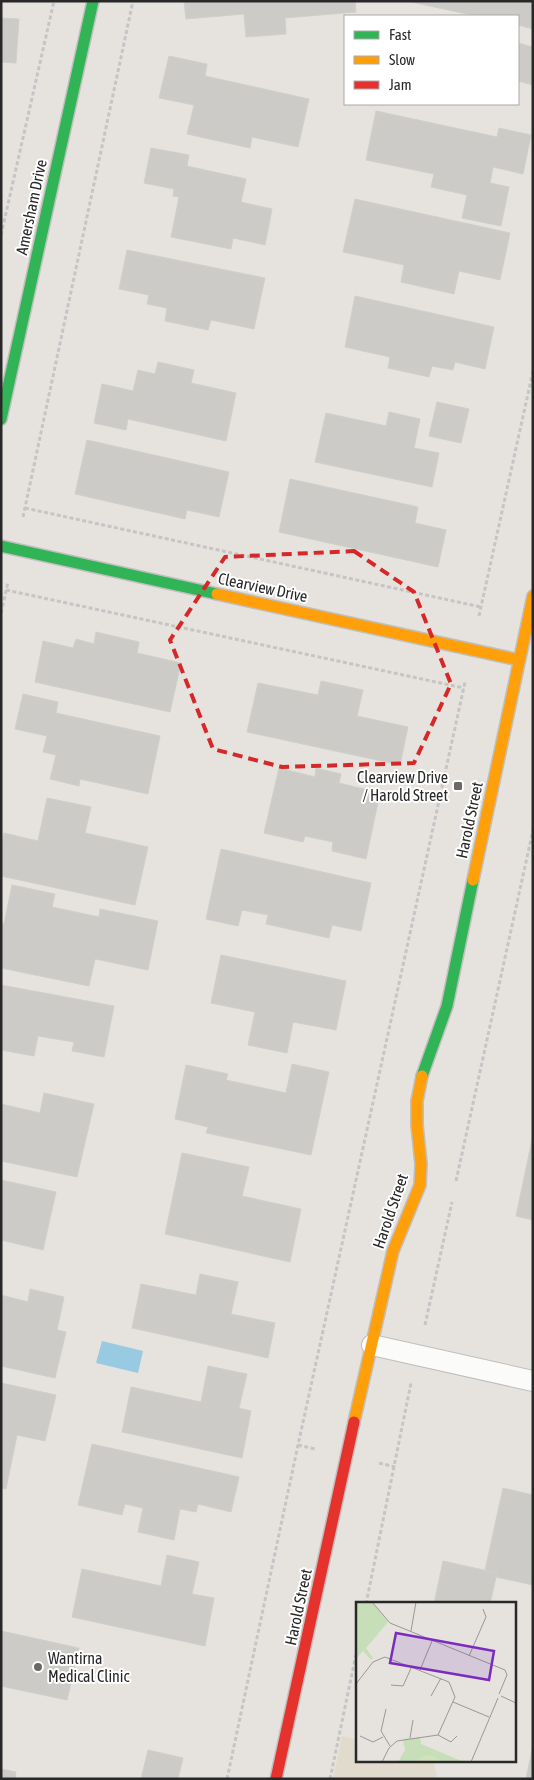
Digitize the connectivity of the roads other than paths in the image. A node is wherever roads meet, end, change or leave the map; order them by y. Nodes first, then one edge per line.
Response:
1 (93, 1) edge
2 (1, 419) edge
3 (1, 546) edge
4 (533, 596) edge
5 (518, 660) junction
6 (372, 1345) junction
7 (533, 1382) edge
8 (276, 1779) edge

1 - 2 street, Amersham Drive
3 - 5 street, Clearview Drive
4 - 5 street, Harold Street
5 - 6 street, Harold Street
6 - 7 lane
6 - 8 street, Harold Street

